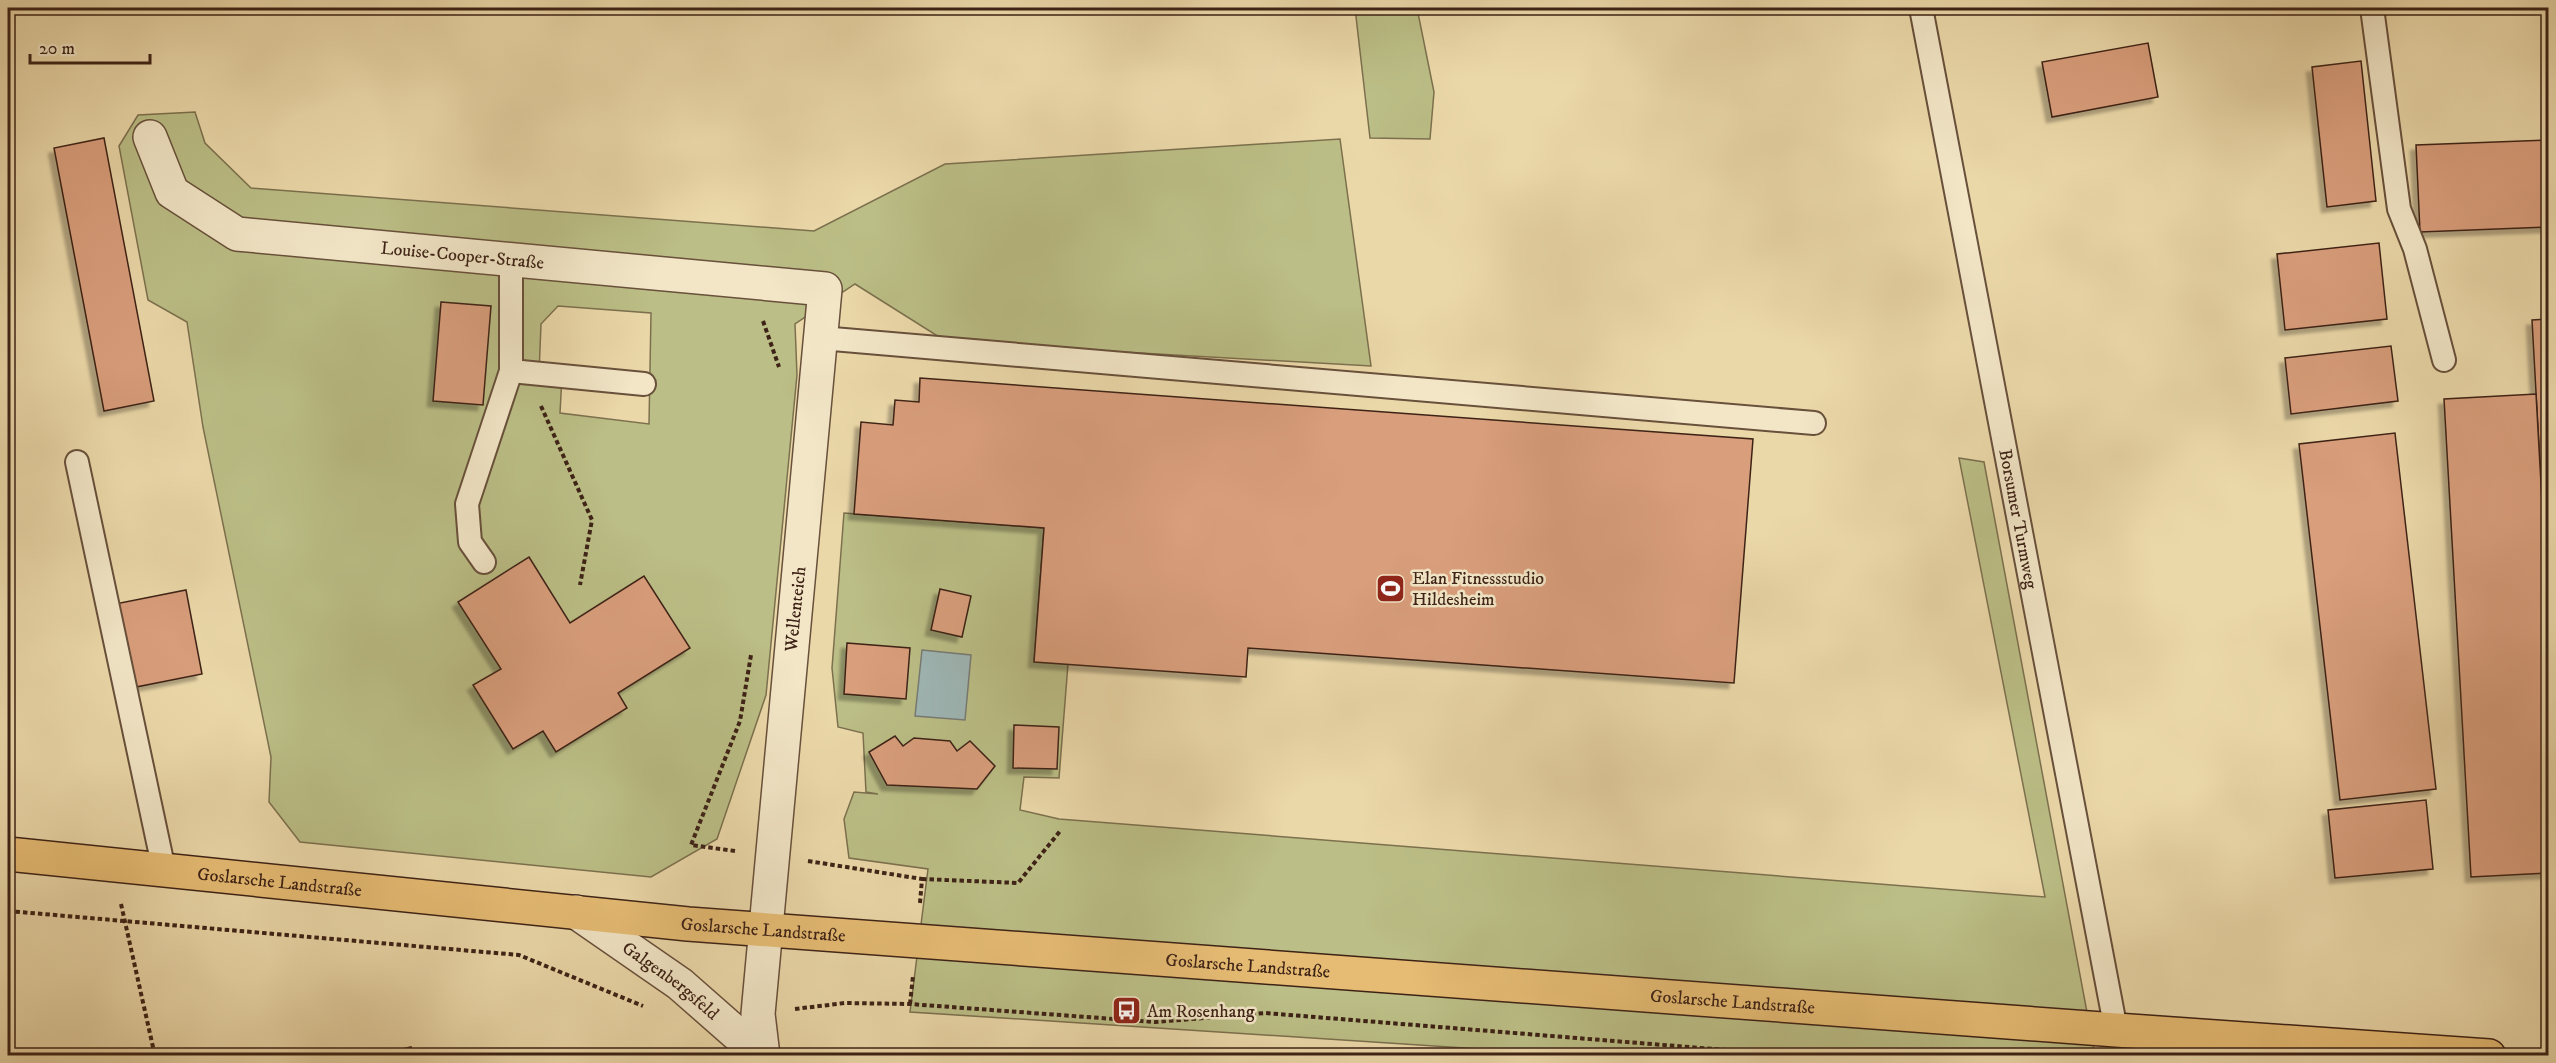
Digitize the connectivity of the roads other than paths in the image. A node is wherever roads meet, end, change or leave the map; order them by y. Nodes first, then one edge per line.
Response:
1 (1921, 8) edge
2 (2372, 8) edge
3 (150, 136) dead end
4 (511, 261) junction
5 (825, 289) joint
6 (821, 338) junction
7 (2444, 360) dead end
8 (511, 370) junction
9 (644, 384) dead end
10 (1814, 423) dead end
11 (77, 462) dead end
12 (484, 562) dead end
13 (8, 854) edge
14 (164, 870) junction
15 (576, 912) junction
16 (766, 929) junction
17 (2116, 1030) junction
18 (763, 1056) edge
19 (2489, 1056) edge

1 - 17 lane, Borsumer Turmweg
2 - 7 lane
3 - 4 street, Louise-Cooper-Straße
4 - 5 street, Louise-Cooper-Straße
4 - 8 lane
5 - 6 street, Wellenteich
6 - 10 lane
6 - 16 street, Wellenteich
8 - 9 lane
8 - 12 lane
11 - 14 lane
13 - 14 main road, Goslarsche Landstraße
14 - 15 main road, Goslarsche Landstraße
15 - 16 main road, Goslarsche Landstraße
15 - 18 street, Galgenbergsfeld
16 - 17 main road, Goslarsche Landstraße
16 - 18 street, Galgenbergsfeld
17 - 19 main road, Goslarsche Landstraße

